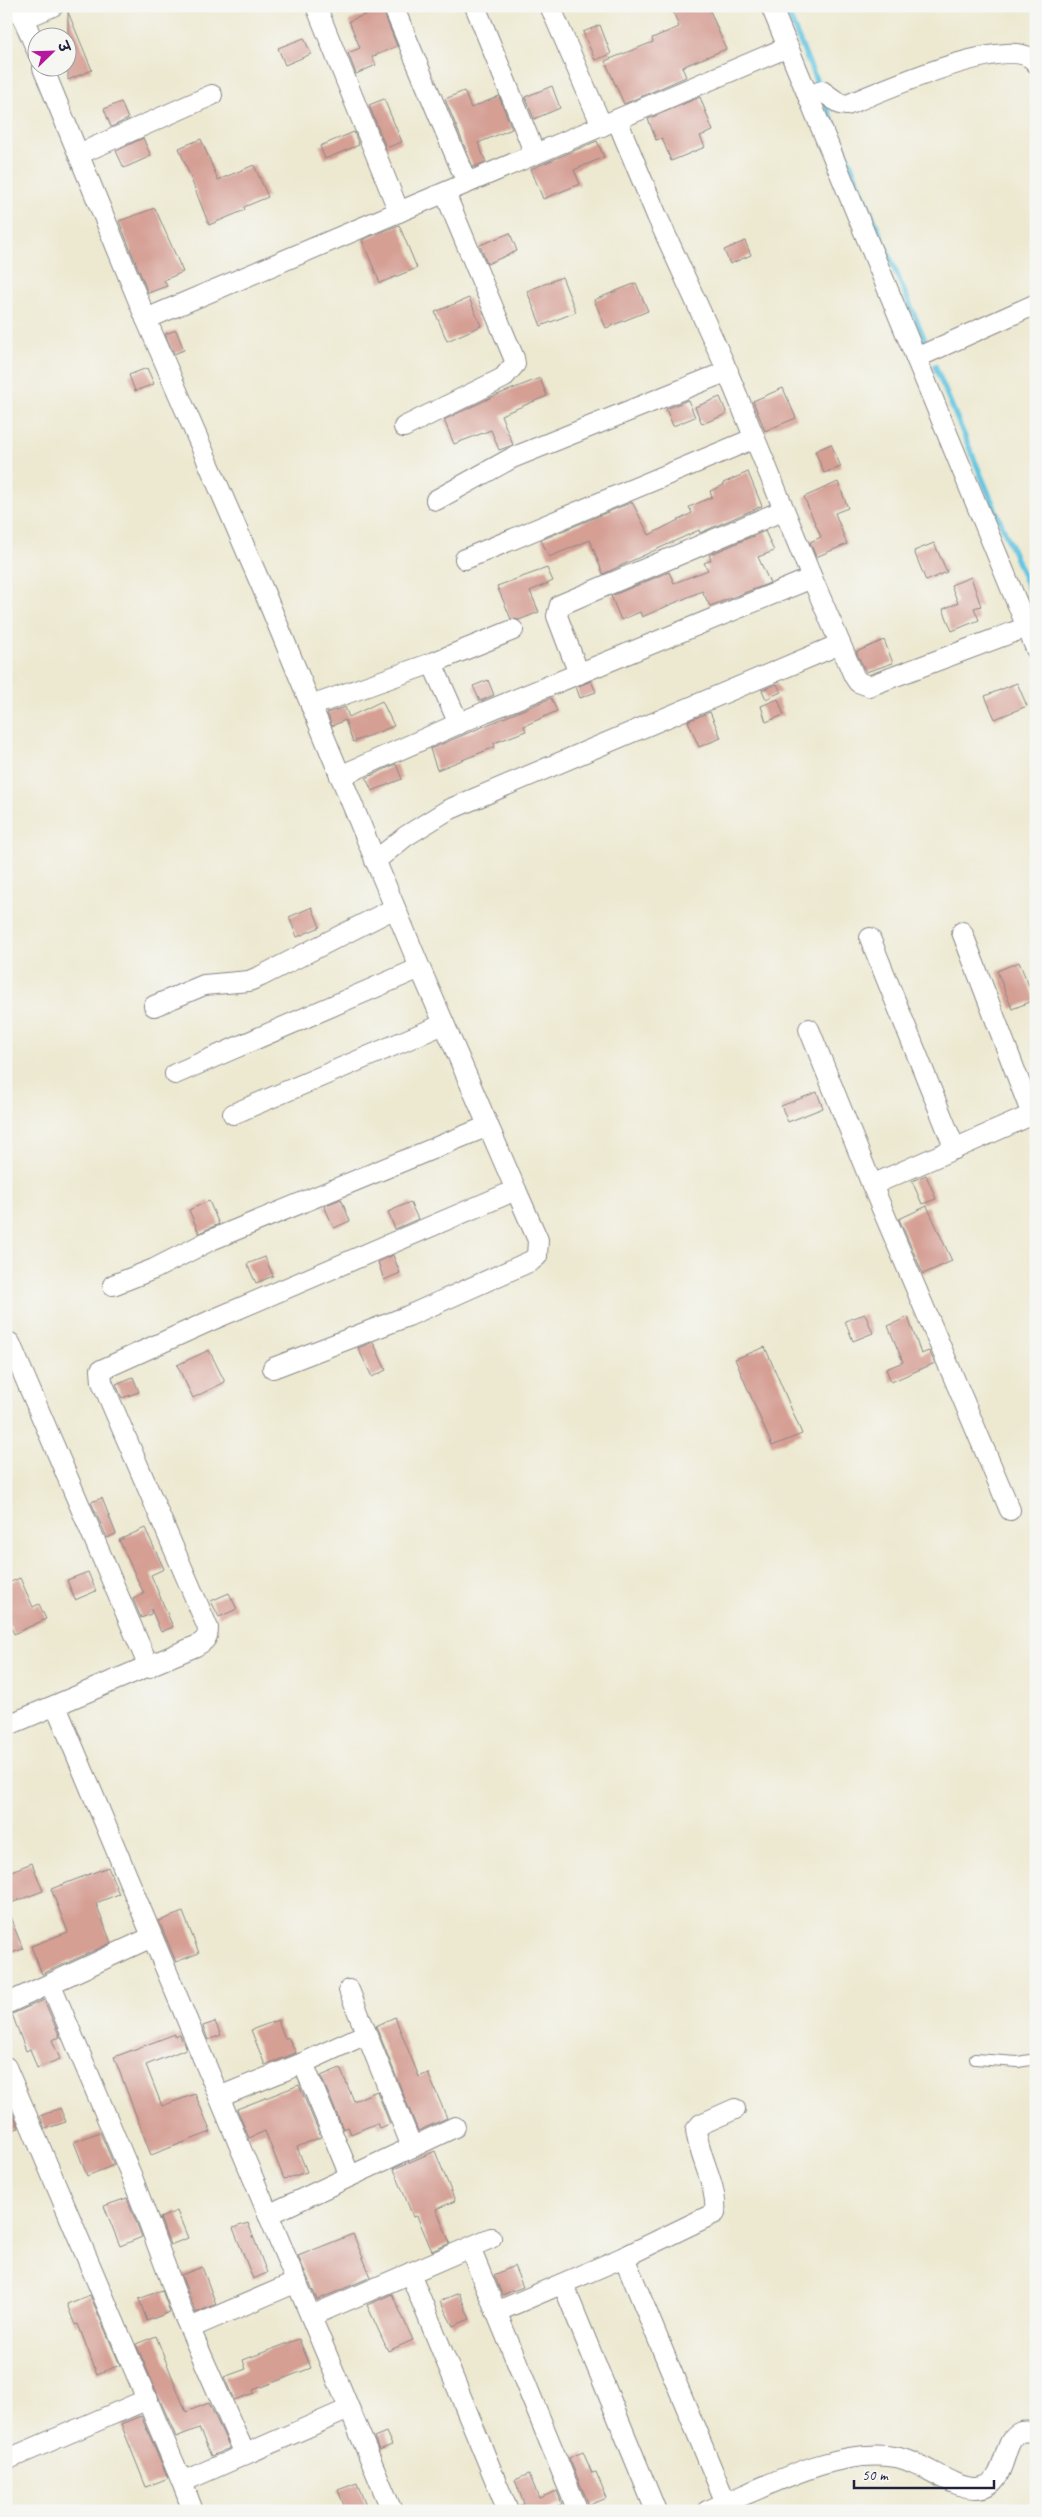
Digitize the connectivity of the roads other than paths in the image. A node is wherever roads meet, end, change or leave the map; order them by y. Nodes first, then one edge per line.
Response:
1 (54, 6) edge
2 (316, 6) edge
3 (393, 6) edge
4 (475, 6) edge
5 (550, 6) edge
6 (771, 6) edge
7 (20, 13) edge
8 (28, 31) edge
9 (788, 47) junction
10 (1036, 62) edge
11 (47, 78) edge
12 (212, 95) dead end
13 (808, 96) junction
14 (610, 123) junction
15 (79, 154) junction
16 (535, 154) junction
17 (467, 183) junction
18 (445, 193) junction
19 (399, 212) junction
20 (1036, 304) edge
21 (146, 319) junction
22 (916, 358) junction
23 (728, 371) junction
24 (404, 427) dead end
25 (755, 438) junction
26 (436, 500) dead end
27 (784, 510) junction
28 (465, 559) dead end
29 (812, 578) junction
30 (1027, 627) junction
31 (513, 630) dead end
32 (840, 644) junction
33 (1036, 648) edge
34 (432, 663) junction
35 (579, 674) junction
36 (311, 706) junction
37 (459, 724) junction
38 (340, 776) junction
39 (375, 860) junction
40 (395, 908) junction
41 (962, 932) dead end
42 (870, 938) dead end
43 (420, 968) junction
44 (154, 1006) dead end
45 (444, 1024) junction
46 (809, 1029) dead end
47 (175, 1074) dead end
48 (234, 1114) dead end
49 (1034, 1114) edge
50 (488, 1126) junction
51 (955, 1149) junction
52 (872, 1185) junction
53 (516, 1190) junction
54 (113, 1285) dead end
55 (10, 1343) dead end
56 (273, 1368) dead end
57 (1010, 1510) dead end
58 (148, 1667) junction
59 (56, 1706) junction
60 (6, 1726) edge
61 (152, 1937) junction
62 (50, 1985) junction
63 (349, 1990) dead end
64 (6, 2004) edge
65 (366, 2034) junction
66 (975, 2059) dead end
67 (1036, 2059) edge
68 (303, 2063) junction
69 (6, 2067) edge
70 (219, 2097) junction
71 (735, 2108) dead end
72 (455, 2127) dead end
73 (412, 2147) junction
74 (350, 2176) junction
75 (268, 2215) junction
76 (491, 2238) dead end
77 (470, 2248) junction
78 (624, 2257) junction
79 (410, 2273) junction
80 (297, 2282) junction
81 (564, 2284) junction
82 (496, 2312) junction
83 (310, 2316) junction
84 (190, 2328) junction
85 (148, 2399) junction
86 (349, 2409) junction
87 (1036, 2432) edge
88 (245, 2454) junction
89 (6, 2460) edge
90 (182, 2482) junction
91 (726, 2503) junction
92 (194, 2511) edge
93 (392, 2511) edge
94 (508, 2511) edge
95 (578, 2511) edge
96 (656, 2511) edge
97 (707, 2511) edge

1 - 7 street
2 - 19 street
3 - 17 street
4 - 16 street
5 - 14 street
6 - 9 street
7 - 8 street
9 - 13 street
9 - 14 street
10 - 13 street
11 - 15 street
12 - 15 street
13 - 22 street
14 - 16 street
14 - 23 street
15 - 21 street
16 - 17 street
17 - 18 street
18 - 19 street
18 - 24 street
19 - 21 street
20 - 22 street
21 - 36 street
22 - 30 street
23 - 25 street
23 - 26 street
25 - 27 street
25 - 28 street
27 - 29 street
27 - 35 street
29 - 32 street
29 - 35 street
30 - 32 street
30 - 33 street
31 - 34 street
32 - 39 street
34 - 36 street
34 - 37 street
35 - 37 street
36 - 38 street
37 - 38 street
38 - 39 street
39 - 40 street
40 - 43 street
40 - 44 street
41 - 49 street
42 - 51 street
43 - 45 street
43 - 47 street
45 - 48 street
45 - 50 street
46 - 52 street
49 - 51 street
50 - 53 street
50 - 54 street
51 - 52 street
52 - 57 street
53 - 56 street
53 - 58 street
55 - 58 street
58 - 59 street
59 - 60 street
59 - 61 street
61 - 62 street
61 - 70 street
62 - 64 street
62 - 84 street
63 - 65 street
65 - 68 street
65 - 73 street
66 - 67 lane
68 - 70 street
68 - 74 street
69 - 85 street
70 - 75 street
71 - 78 street
72 - 73 street
73 - 74 street
74 - 75 street
75 - 80 street
76 - 77 street
77 - 79 street
77 - 82 street
78 - 81 street
78 - 91 street
79 - 83 street
79 - 94 street
80 - 83 street
80 - 84 street
81 - 82 street
81 - 96 street
82 - 95 street
83 - 86 street
84 - 88 street
85 - 89 street
85 - 90 street
86 - 88 street
86 - 93 street
87 - 91 street
88 - 90 street
90 - 92 street
91 - 97 street

